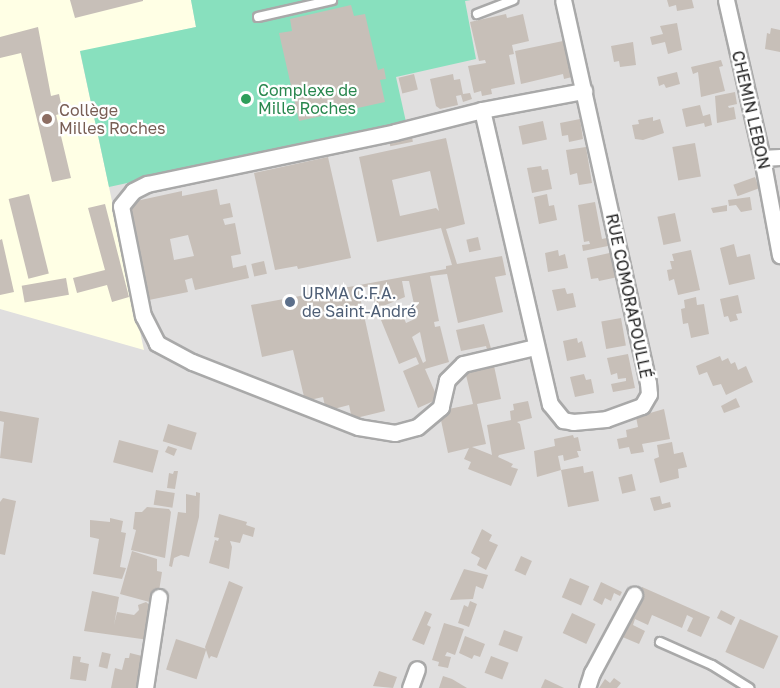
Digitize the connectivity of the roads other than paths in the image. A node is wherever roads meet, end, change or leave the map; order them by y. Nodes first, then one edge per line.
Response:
1 (332, 0) edge
2 (513, 0) edge
3 (563, 0) edge
4 (726, 0) edge
5 (477, 14) dead end
6 (258, 17) dead end
7 (584, 92) junction
8 (482, 110) junction
9 (780, 157) edge
10 (762, 158) junction
11 (780, 255) edge
12 (535, 347) junction
13 (634, 595) dead end
14 (159, 597) dead end
15 (660, 642) dead end
16 (417, 669) dead end
17 (145, 688) edge
18 (410, 688) edge
19 (587, 688) edge
20 (749, 688) edge

1 - 6 lane
2 - 5 lane
3 - 7 street, RUE COMORAPOULLÉ
4 - 10 street, CHEMIN LEBON
7 - 8 street
7 - 12 street, RUE COMORAPOULLÉ
8 - 12 street, RUE COMORAPOULLÉ
8 - 12 street
9 - 10 street
10 - 11 street, CHEMIN LEBON
13 - 19 street
14 - 17 street
15 - 20 lane
16 - 18 street

